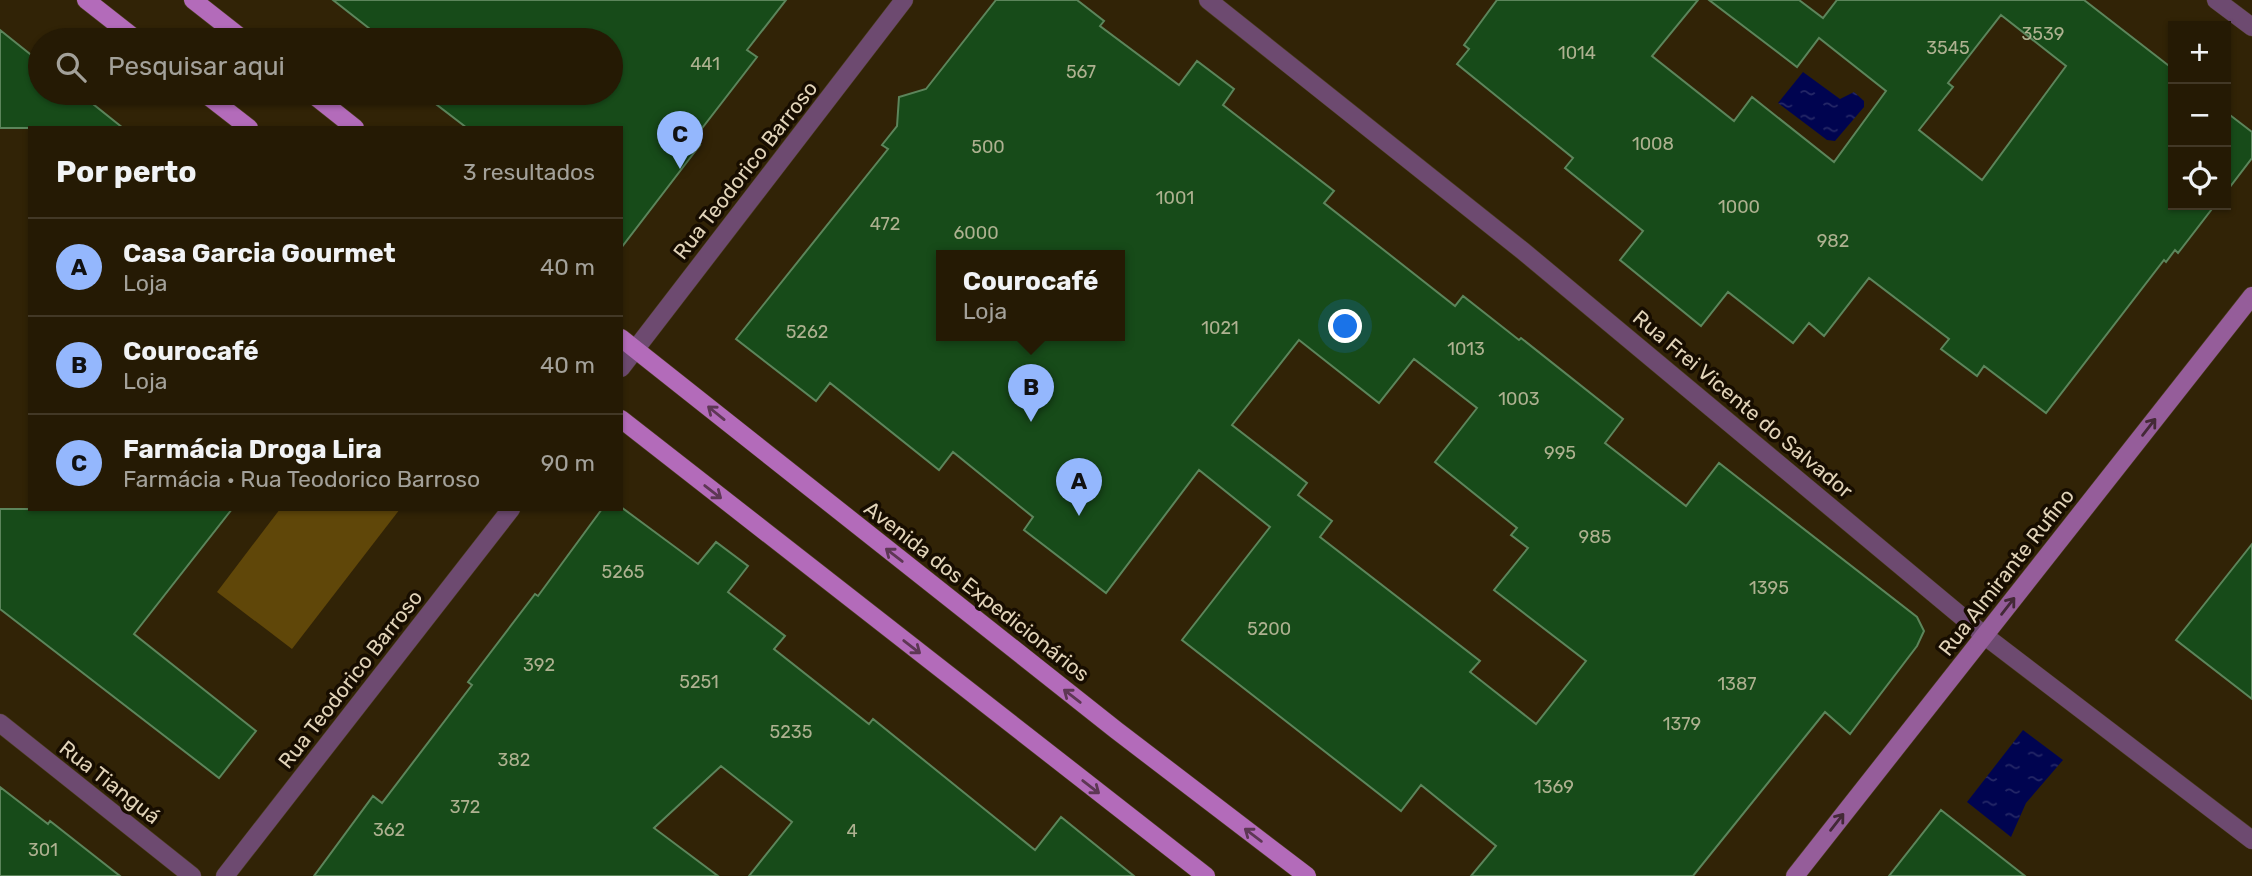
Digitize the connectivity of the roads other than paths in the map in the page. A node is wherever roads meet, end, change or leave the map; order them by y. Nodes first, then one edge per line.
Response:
1 (86, 0) edge
2 (193, 0) edge
3 (904, 0) edge
4 (1208, 0) edge
5 (2216, 0) edge
6 (2252, 27) edge
7 (122, 28) edge
8 (229, 28) edge
9 (219, 105) edge
10 (326, 105) edge
11 (246, 126) edge
12 (352, 126) edge
13 (2252, 296) edge
14 (623, 339) edge
15 (636, 349) junction
16 (623, 365) edge
17 (623, 421) edge
18 (509, 511) edge
19 (1985, 636) junction
20 (0, 723) edge
21 (2252, 840) edge
22 (192, 876) edge
23 (225, 876) edge
24 (1206, 876) edge
25 (1307, 876) edge
26 (1795, 876) edge

1 - 7 main road
2 - 8 main road
3 - 15 street, Rua Teodorico Barroso
4 - 19 street, Rua Frei Vicente do Salvador
5 - 6 street
9 - 11 main road
10 - 12 main road
19 -> 13 street, Rua Almirante Rufino
14 - 15 main road, Avenida dos Expedicionários
15 - 16 street, Rua Teodorico Barroso
25 -> 15 main road, Avenida dos Expedicionários
17 -> 24 main road
18 - 23 street, Rua Teodorico Barroso
19 - 21 street, Rua Frei Vicente do Salvador
26 -> 19 street, Rua Almirante Rufino
20 - 22 street, Rua Tianguá

